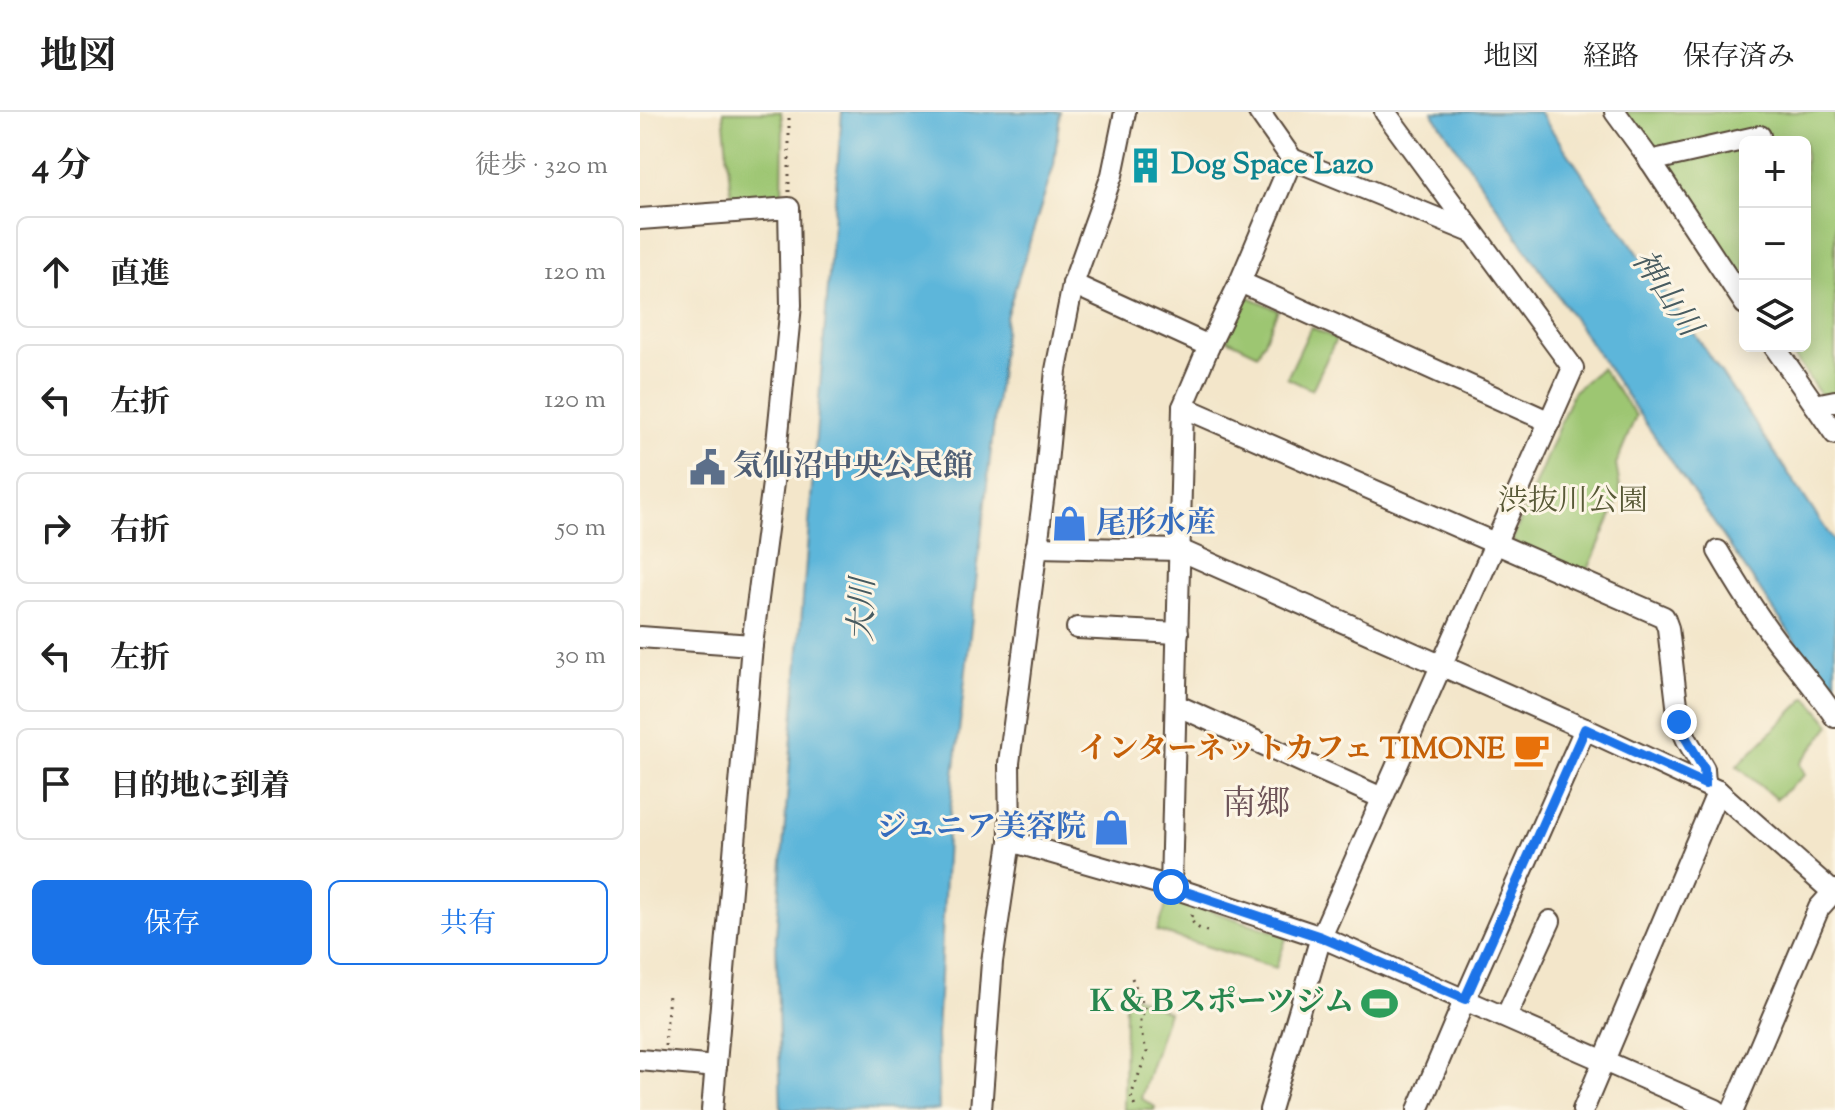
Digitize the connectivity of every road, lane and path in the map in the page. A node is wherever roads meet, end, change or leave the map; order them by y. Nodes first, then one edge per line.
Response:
1 (789, 112) edge
2 (1125, 112) edge
3 (1259, 112) edge
4 (1385, 112) edge
5 (1615, 112) edge
6 (1739, 141) edge
7 (1292, 159) junction
8 (1650, 161) junction
9 (789, 208) junction
10 (640, 219) edge
11 (1471, 232) junction
12 (1240, 282) junction
13 (1073, 284) junction
14 (1739, 295) edge
15 (1209, 346) junction
16 (1779, 352) edge
17 (1825, 403) edge
18 (1183, 407) junction
19 (1550, 422) junction
20 (1835, 434) edge
21 (1496, 544) junction
22 (1036, 547) junction
23 (1180, 550) junction
24 (1718, 551) dead end
25 (1077, 628) dead end
26 (1178, 633) junction
27 (640, 637) edge
28 (752, 645) junction
29 (1441, 666) junction
30 (1176, 705) junction
31 (1835, 717) edge
32 (1585, 729) junction
33 (1712, 787) junction
34 (1382, 798) junction
35 (1010, 841) junction
36 (1171, 887) junction
37 (1834, 892) edge
38 (1194, 911) dead end
39 (1550, 921) dead end
40 (1198, 929) junction
41 (1207, 931) dead end
42 (1195, 935) dead end
43 (1321, 937) junction
44 (1132, 978) dead end
45 (669, 994) dead end
46 (1465, 999) junction
47 (1506, 1017) junction
48 (664, 1049) dead end
49 (640, 1060) edge
50 (1605, 1060) junction
51 (716, 1067) junction
52 (712, 1110) edge
53 (981, 1110) edge
54 (1136, 1110) edge
55 (1270, 1110) edge
56 (1418, 1110) edge
57 (1583, 1110) edge
58 (1716, 1110) edge
59 (1733, 1110) edge

1 - 9 path
2 - 13 street
3 - 7 street
4 - 11 street
5 - 8 street
6 - 8 street
7 - 11 street
7 - 12 street
8 - 14 street
9 - 10 street
9 - 28 street
11 - 19 street
12 - 15 street
12 - 19 street
13 - 15 street
13 - 22 street
15 - 18 street
16 - 17 street
17 - 20 street
18 - 21 street
18 - 23 street
19 - 21 street
21 - 29 street
21 - 33 street
22 - 23 street
22 - 35 street
23 - 26 street
23 - 29 street
24 - 31 street
25 - 26 street
26 - 30 street
27 - 28 street
28 - 51 street
29 - 32 street
29 - 34 street
30 - 34 street
30 - 36 street
32 - 33 street
32 - 46 street
33 - 37 street
33 - 50 street
34 - 43 street
35 - 36 street
35 - 53 street
36 - 43 street
37 - 59 street
38 - 40 path
39 - 47 street
40 - 41 path
40 - 42 path
43 - 46 street
43 - 55 street
44 - 54 path
45 - 48 path
46 - 47 street
46 - 56 street
47 - 50 street
49 - 51 street
50 - 57 street
50 - 58 street
51 - 52 street

